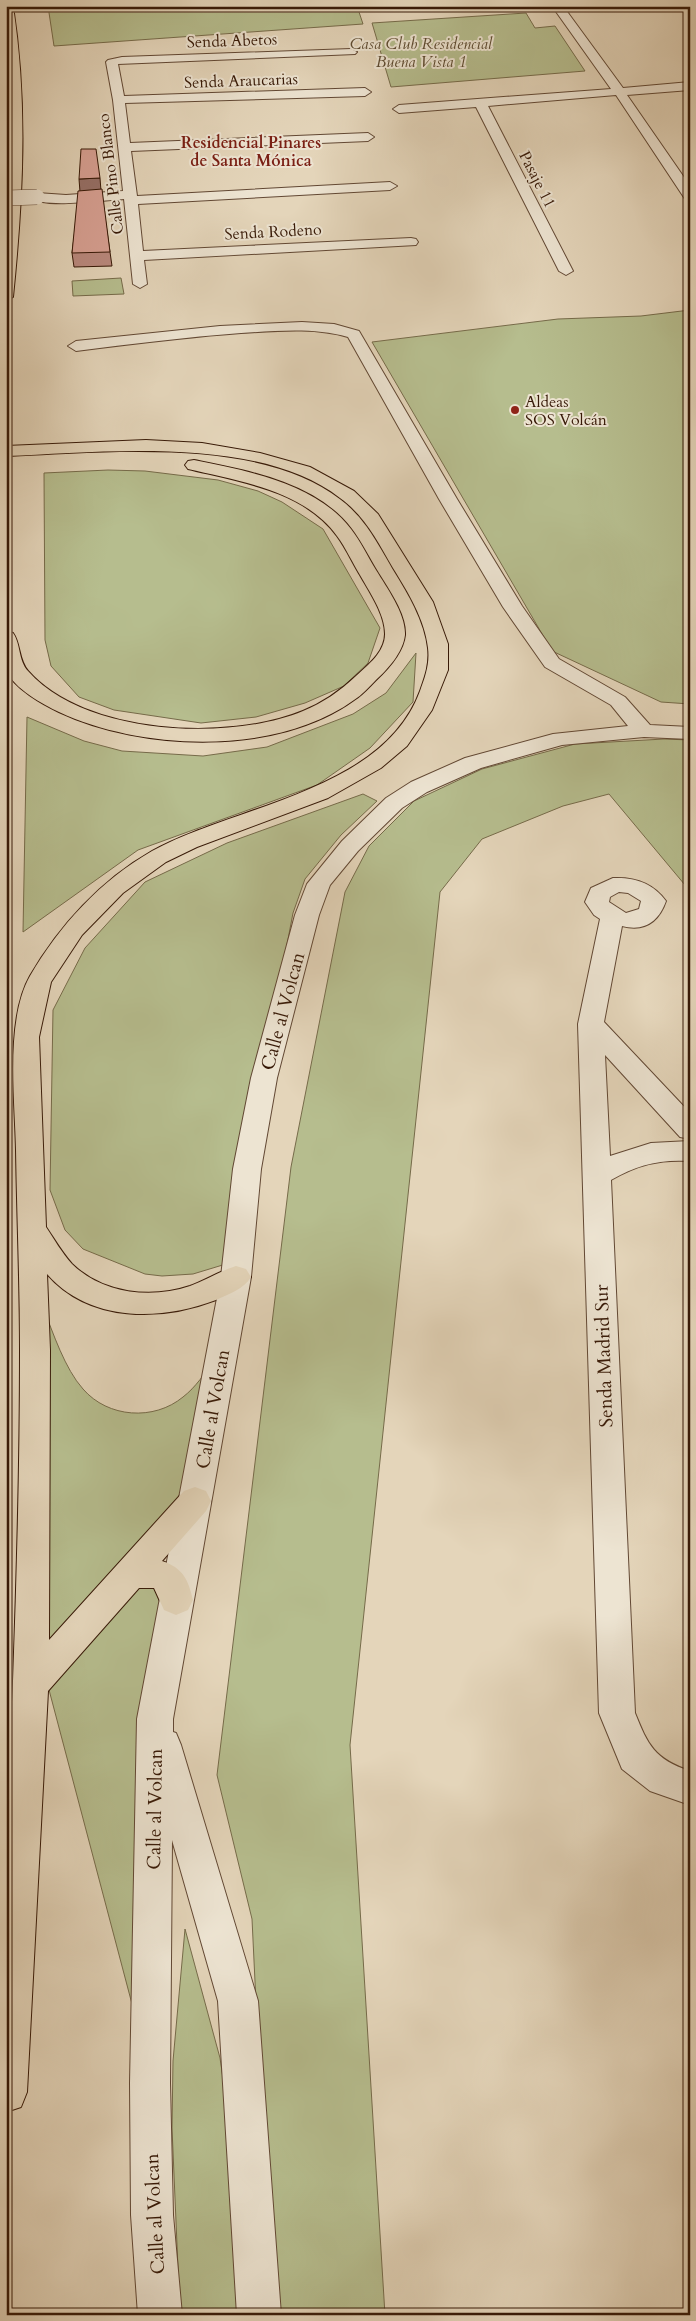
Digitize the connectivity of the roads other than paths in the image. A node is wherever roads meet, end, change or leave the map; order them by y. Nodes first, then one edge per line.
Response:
1 (8, 6) edge
2 (557, 6) edge
3 (351, 52) dead end
4 (115, 61) joint
5 (690, 86) edge
6 (619, 91) junction
7 (365, 92) dead end
8 (119, 100) junction
9 (480, 102) junction
10 (399, 109) dead end
11 (368, 137) dead end
12 (125, 147) junction
13 (390, 186) dead end
14 (129, 194) junction
15 (690, 196) edge
16 (6, 198) edge
17 (411, 242) dead end
18 (137, 256) junction
19 (566, 271) dead end
20 (140, 284) dead end
21 (6, 297) edge
22 (76, 346) dead end
23 (6, 451) edge
24 (76, 456) junction
25 (6, 467) edge
26 (6, 637) edge
27 (644, 731) junction
28 (690, 733) edge
29 (612, 917) dead end
30 (591, 1024) junction
31 (690, 1130) edge
32 (690, 1151) edge
33 (596, 1176) junction
34 (33, 1230) junction
35 (236, 1277) junction
36 (195, 1501) junction
37 (128, 1574) junction
38 (176, 1600) junction
39 (31, 1685) junction
40 (155, 1718) junction
41 (677, 1784) edge
42 (6, 2092) edge
43 (160, 2315) edge
44 (260, 2315) edge

1 - 21 highway
2 - 6 street
3 - 4 street, Senda Abetos
4 - 8 street, Calle Pino Blanco
5 - 6 street
6 - 9 street
6 - 15 street
7 - 8 street, Senda Araucarias
8 - 12 street, Calle Pino Blanco
9 - 10 street
9 - 19 street, Pasaje 11
11 - 12 street
12 - 14 street, Calle Pino Blanco
13 - 14 street
14 - 16 street, bridge
14 - 18 street, Calle Pino Blanco
17 - 18 street, Senda Rodeno
18 - 20 street, Calle Pino Blanco
22 - 27 street
23 - 24 highway
24 - 25 highway
24 - 26 highway
24 - 34 highway
27 - 28 street, Calle al Volcan
27 - 35 street, Calle al Volcan
29 - 30 street, Senda Madrid Sur
30 - 31 street
30 - 33 street, Senda Madrid Sur
32 - 33 street
33 - 41 street, Senda Madrid Sur
34 - 35 highway
34 - 39 highway
35 - 36 street, Calle al Volcan
36 - 37 highway
36 - 38 street, Calle al Volcan
37 - 38 highway
37 - 39 highway
38 - 40 street, Calle al Volcan
39 - 42 highway
40 - 43 street, Calle al Volcan
40 - 44 street

